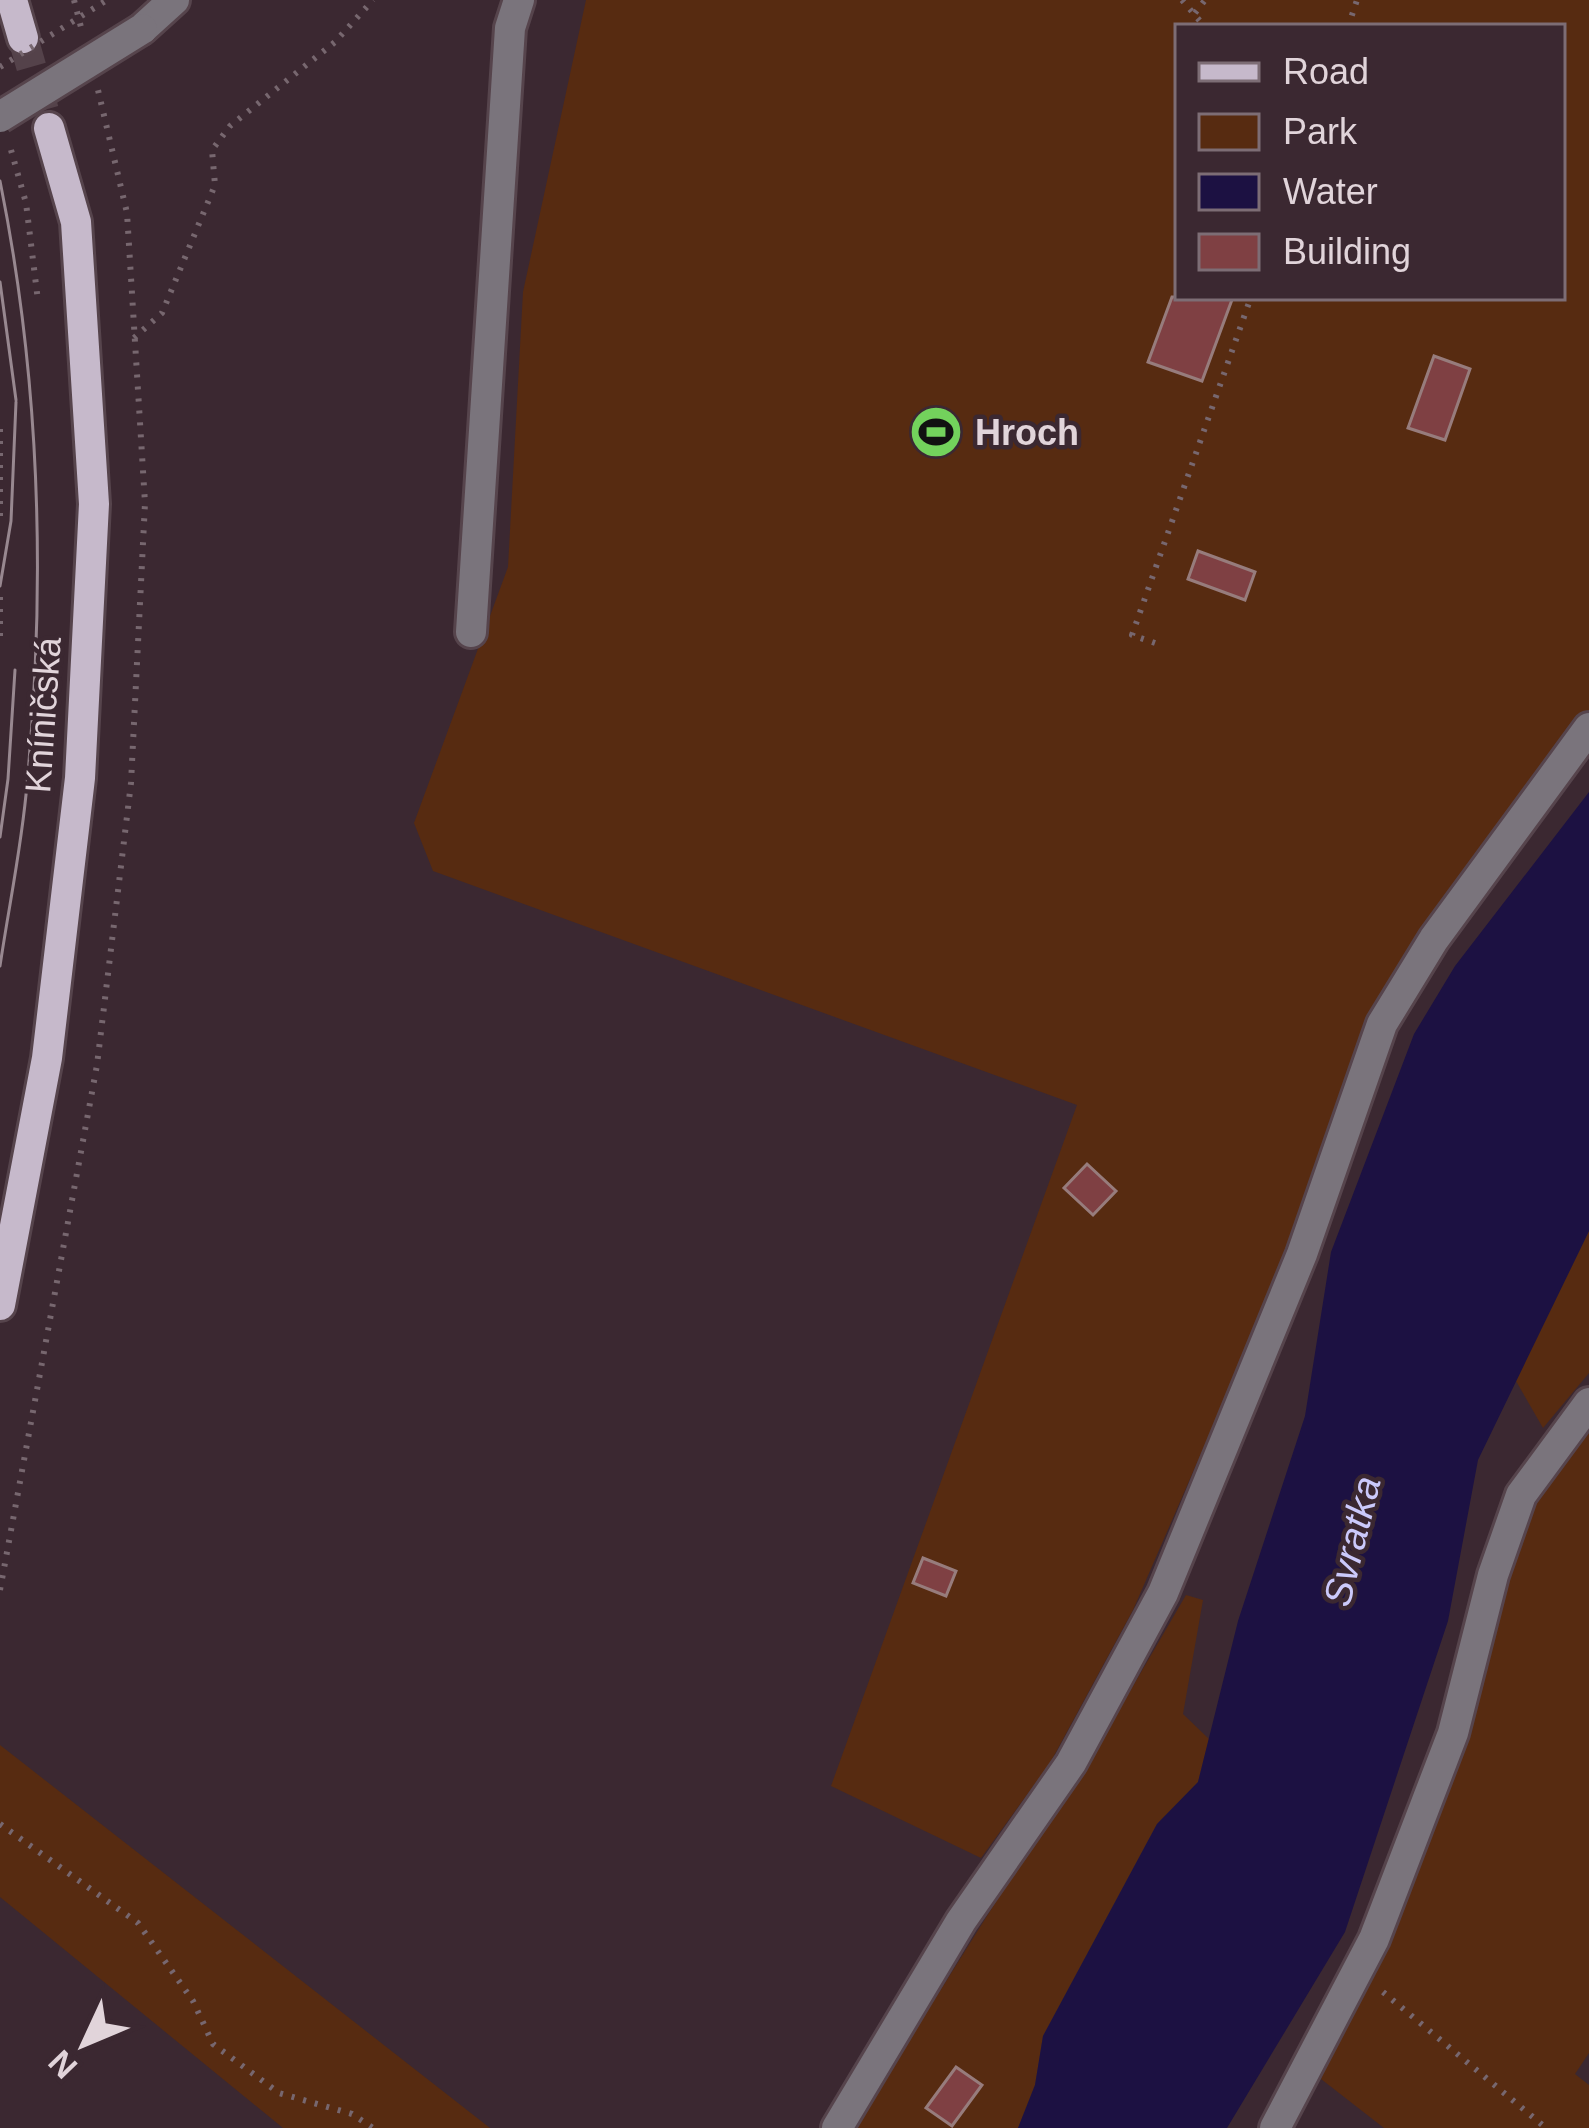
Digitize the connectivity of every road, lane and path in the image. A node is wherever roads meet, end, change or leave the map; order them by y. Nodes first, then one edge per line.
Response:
1 (13, 0) edge
2 (106, 0) edge
3 (175, 0) edge
4 (374, 0) edge
5 (519, 0) edge
6 (1182, 0) edge
7 (1205, 0) edge
8 (1196, 13) junction
9 (1203, 24) edge
10 (23, 38) tunnel mouth
11 (0, 67) edge
12 (0, 117) edge
13 (49, 128) tunnel mouth
14 (11, 150) dead end
15 (1250, 300) edge
16 (38, 301) dead end
17 (134, 338) dead end
18 (0, 428) edge
19 (0, 525) edge
20 (0, 597) edge
21 (471, 632) dead end
22 (0, 636) edge
23 (1155, 644) dead end
24 (1589, 728) edge
25 (0, 1305) edge
26 (1589, 1402) edge
27 (0, 1824) edge
28 (1358, 1971) junction
29 (374, 2128) edge
30 (837, 2128) edge
31 (1275, 2128) edge
32 (1546, 2128) edge

1 - 10 main road
2 - 11 path, bridge
3 - 12 street, bridge
4 - 17 path
5 - 21 street
6 - 8 path
7 - 8 path
8 - 9 path
13 - 25 main road, Kníničská
14 - 16 path
15 - 23 path
18 - 19 path
20 - 22 path
24 - 30 street
26 - 28 street
27 - 29 path
28 - 31 street
28 - 32 path

